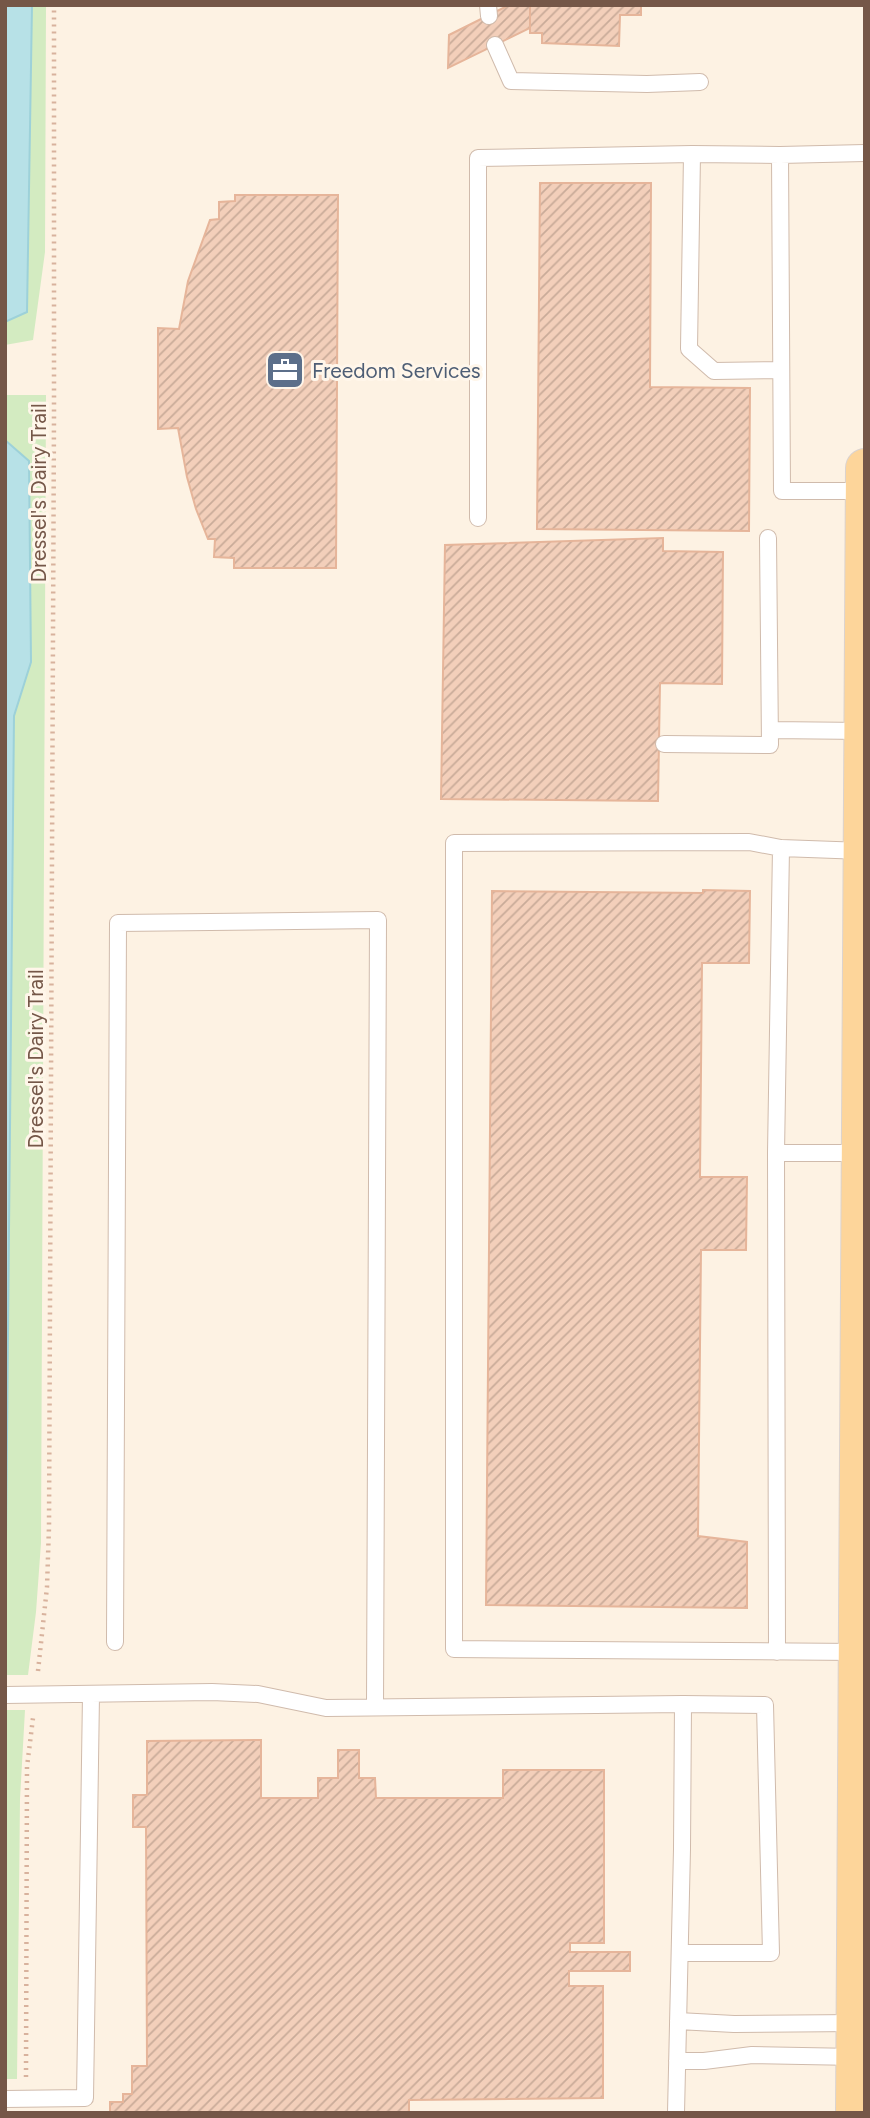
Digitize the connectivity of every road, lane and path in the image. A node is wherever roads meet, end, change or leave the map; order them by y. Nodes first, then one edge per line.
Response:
1 (54, 5) edge
2 (495, 45) dead end
3 (701, 82) dead end
4 (865, 153) edge
5 (692, 154) junction
6 (780, 155) junction
7 (781, 370) junction
8 (865, 468) edge
9 (865, 491) edge
10 (478, 518) dead end
11 (768, 538) dead end
12 (770, 730) junction
13 (863, 731) edge
14 (664, 744) dead end
15 (781, 848) junction
16 (863, 852) junction
17 (862, 1129) edge
18 (776, 1153) junction
19 (115, 1642) dead end
20 (777, 1652) junction
21 (861, 1652) edge
22 (5, 1695) edge
23 (35, 1695) junction
24 (91, 1695) junction
25 (683, 1704) junction
26 (375, 1707) junction
27 (680, 1953) junction
28 (678, 2021) junction
29 (860, 2040) edge
30 (677, 2061) junction
31 (26, 2098) junction
32 (5, 2099) edge
33 (676, 2113) edge
34 (855, 2113) edge

1 - 23 path, Dressel's Dairy Trail
2 - 3 lane
4 - 6 lane
5 - 6 lane
5 - 7 lane
5 - 10 lane
6 - 7 lane
7 - 9 lane
8 - 9 main road
9 - 13 main road
11 - 12 lane
12 - 13 lane
12 - 14 lane
13 - 16 main road
15 - 16 lane
15 - 18 lane
15 - 20 lane
16 - 17 main road
17 - 18 lane
17 - 21 main road
18 - 20 lane
19 - 26 lane
20 - 21 lane
21 - 29 main road
22 - 23 lane
23 - 24 lane
23 - 31 path, Dressel's Dairy Trail
24 - 26 lane
24 - 31 lane
25 - 26 lane
25 - 27 lane
25 - 27 lane
27 - 28 lane
28 - 29 lane
28 - 30 lane
29 - 30 lane
29 - 34 main road
30 - 33 lane
31 - 32 lane

